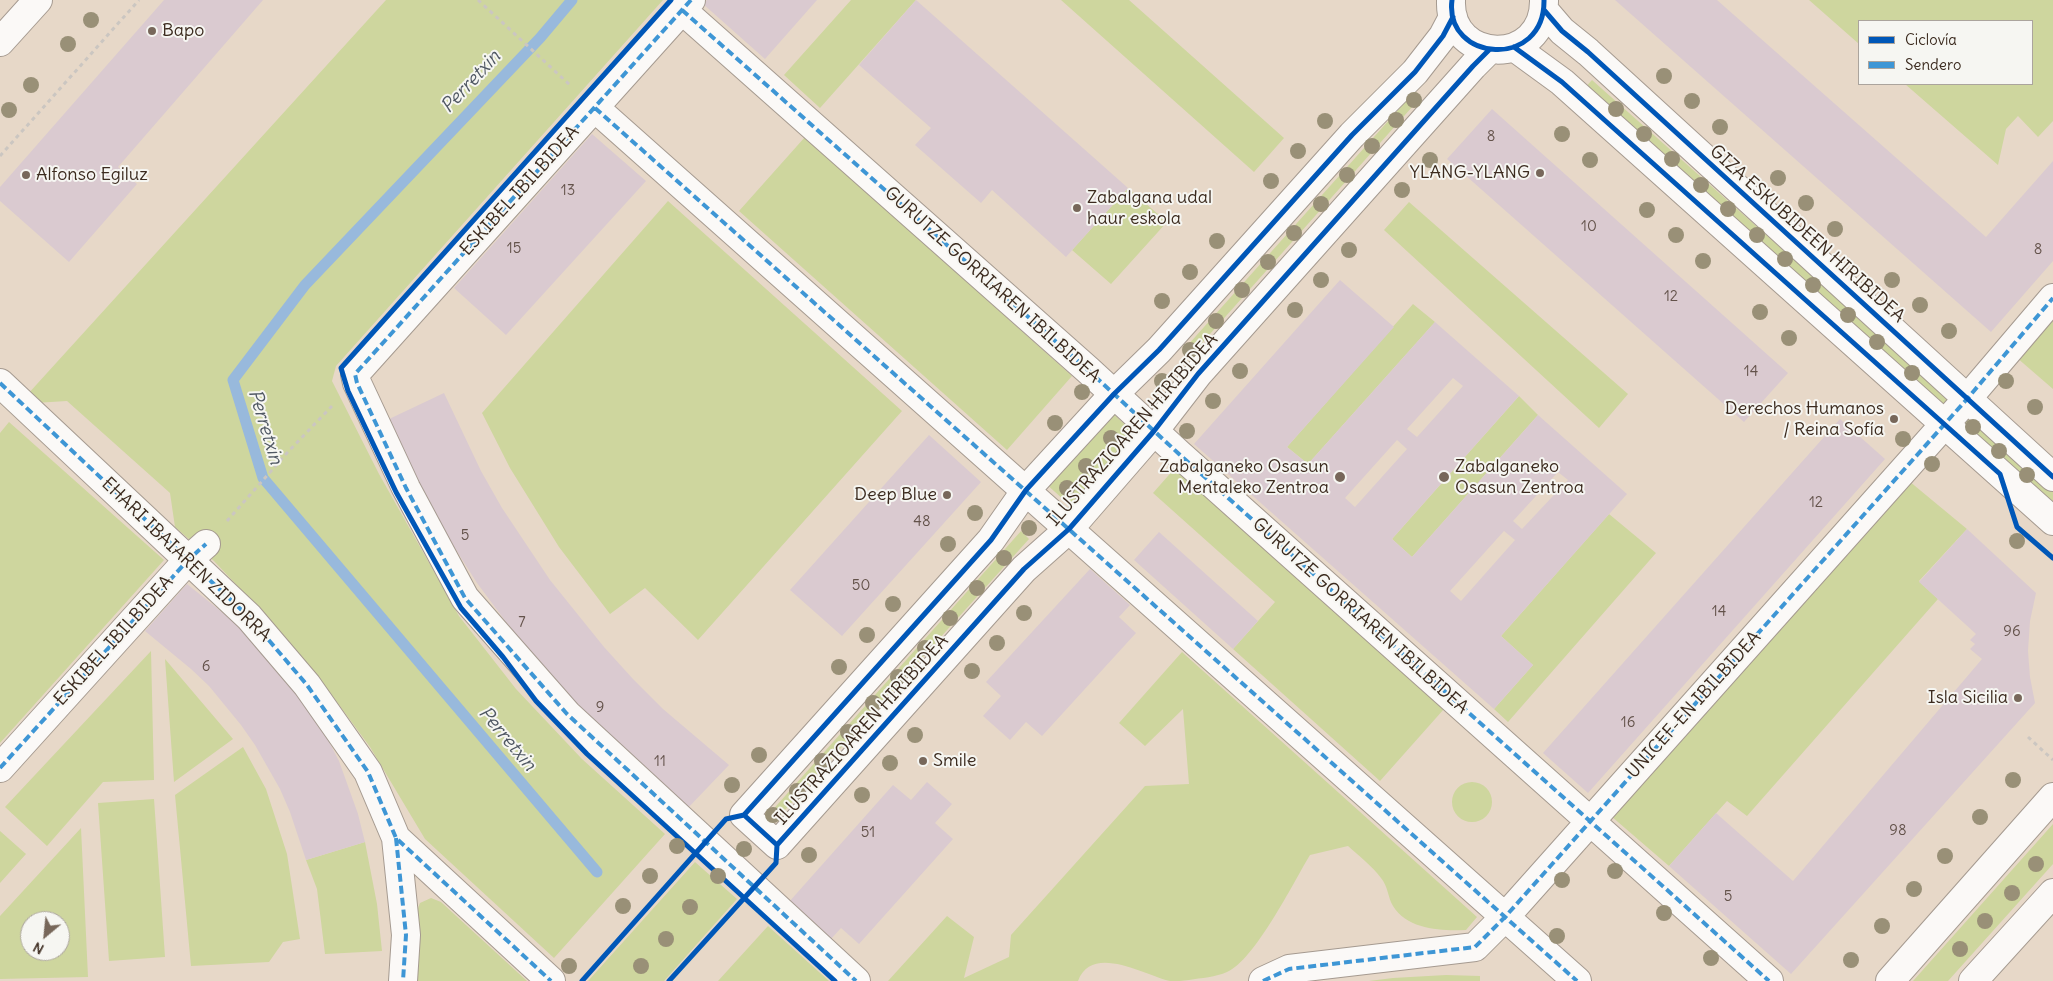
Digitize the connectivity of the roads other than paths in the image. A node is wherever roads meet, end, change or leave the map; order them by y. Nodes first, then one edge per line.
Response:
1 (38, 0) edge
2 (687, 5) edge
3 (1544, 5) edge
4 (1452, 8) edge
5 (4, 34) edge
6 (1502, 49) junction
7 (587, 100) junction
8 (2053, 298) edge
9 (0, 383) edge
10 (1114, 394) junction
11 (1967, 399) junction
12 (1944, 423) junction
13 (1154, 431) junction
14 (2053, 477) edge
15 (1026, 490) junction
16 (2053, 521) edge
17 (1069, 529) junction
18 (197, 552) junction
19 (0, 768) edge
20 (2053, 797) edge
21 (1590, 822) junction
22 (396, 838) junction
23 (2053, 893) edge
24 (1505, 917) junction
25 (549, 979) edge
26 (403, 981) edge
27 (856, 981) edge
28 (1263, 981) edge
29 (1577, 981) edge
30 (1769, 981) edge
31 (1890, 981) edge
32 (1973, 981) edge

1 - 5 street
2 - 7 street, ESKIBEL IBILBIDEA
2 - 10 street, GURUTZE GORRIAREN IBILBIDEA
3 - 6 street, ILUSTRAZIOAREN HIRIBIDEA
3 - 11 street, GIZA ESKUBIDEEN HIRIBIDEA
4 - 6 street
4 - 10 street, ILUSTRAZIOAREN HIRIBIDEA
6 - 12 street
6 - 13 street, ILUSTRAZIOAREN HIRIBIDEA
7 - 15 street
7 - 27 street, ESKIBEL IBILBIDEA
8 - 11 street, UNICEF-EN IBILBIDEA
9 - 18 street, EHARI IBAIAREN ZIDORRA
10 - 13 street, GURUTZE GORRIAREN IBILBIDEA
10 - 15 street, ILUSTRAZIOAREN HIRIBIDEA
11 - 12 street, UNICEF-EN IBILBIDEA
11 - 14 street, GIZA ESKUBIDEEN HIRIBIDEA
12 - 16 street
12 - 21 street, UNICEF-EN IBILBIDEA
13 - 17 street, ILUSTRAZIOAREN HIRIBIDEA
13 - 21 street, GURUTZE GORRIAREN IBILBIDEA
15 - 17 street
15 - 17 street, ILUSTRAZIOAREN HIRIBIDEA
17 - 24 street
18 - 19 street, ESKIBEL IBILBIDEA
18 - 22 street, EHARI IBAIAREN ZIDORRA
20 - 31 street
21 - 24 street, UNICEF-EN IBILBIDEA
21 - 30 street, GURUTZE GORRIAREN IBILBIDEA
22 - 25 street, EHARI IBAIAREN ZIDORRA
22 - 26 street
23 - 32 street
24 - 28 street, UNICEF-EN IBILBIDEA
24 - 29 street

